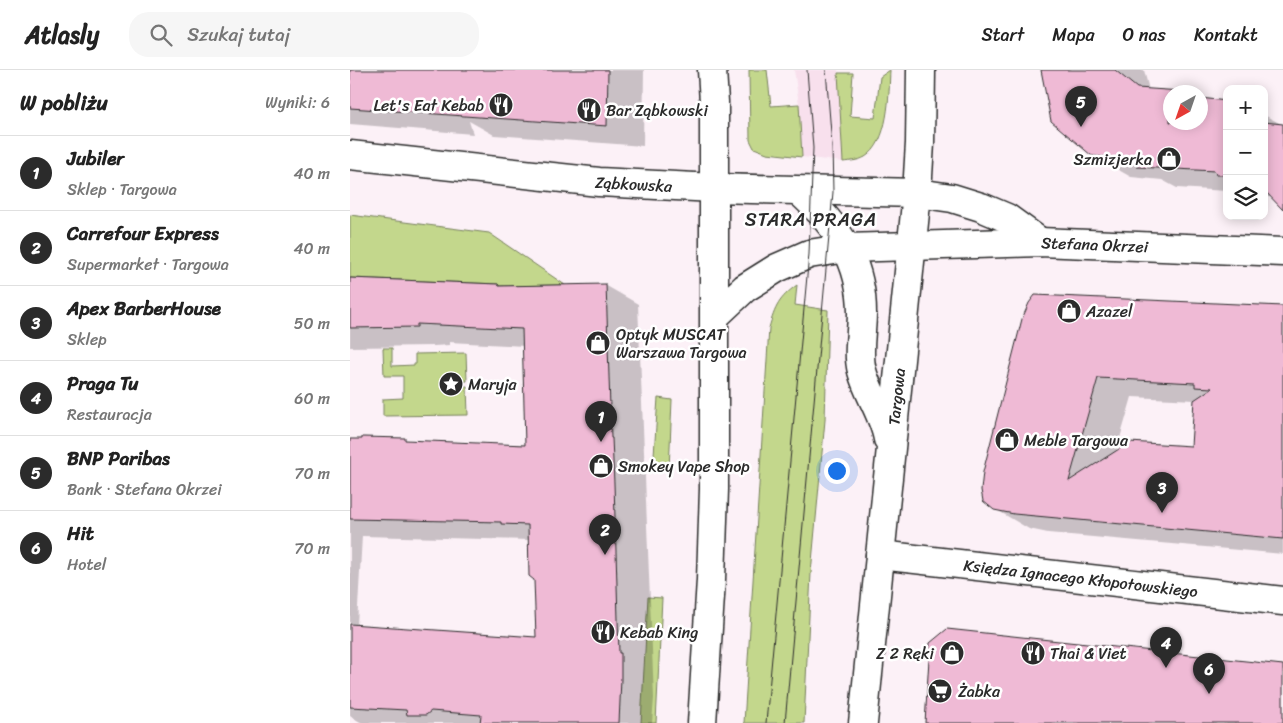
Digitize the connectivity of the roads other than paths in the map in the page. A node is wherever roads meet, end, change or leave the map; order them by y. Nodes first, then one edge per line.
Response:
1 (712, 70) edge
2 (921, 70) edge
3 (350, 155) edge
4 (714, 188) junction
5 (799, 191) junction
6 (918, 193) junction
7 (1040, 242) junction
8 (912, 246) junction
9 (847, 248) junction
10 (1283, 252) edge
11 (715, 316) junction
12 (890, 456) junction
13 (880, 555) junction
14 (1283, 601) edge
15 (702, 723) edge
16 (863, 723) edge

1 - 4 street
2 - 6 street, Targowa
3 - 4 street, Ząbkowska
4 - 5 street, Ząbkowska
4 - 11 street
5 - 6 street, Ząbkowska
5 - 9 street
6 - 7 street, Stefana Okrzei
6 - 8 street, Targowa
7 - 8 street
7 - 10 street, Stefana Okrzei
8 - 9 street
8 - 12 street, Targowa
9 - 11 street
9 - 12 street
11 - 15 street
12 - 13 street, Targowa
13 - 14 street, Księdza Ignacego Kłopotowskiego
13 - 16 street, Targowa

